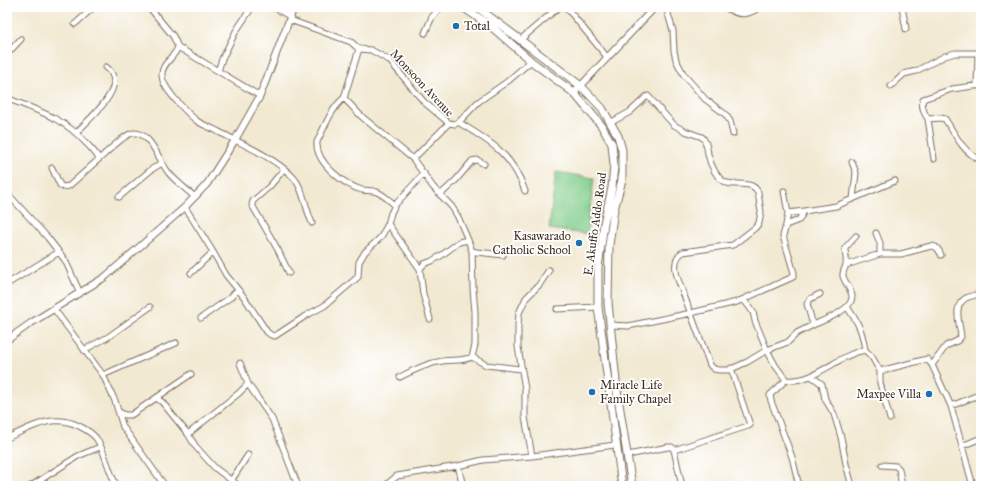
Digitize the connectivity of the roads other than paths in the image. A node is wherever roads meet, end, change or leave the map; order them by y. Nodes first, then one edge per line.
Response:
1 (94, 7) edge
2 (149, 7) edge
3 (252, 7) edge
4 (274, 7) edge
5 (294, 7) edge
6 (440, 7) edge
7 (463, 7) edge
8 (477, 7) edge
9 (559, 7) edge
10 (566, 7) edge
11 (655, 7) edge
12 (666, 7) edge
13 (726, 7) edge
14 (760, 7) edge
15 (902, 7) edge
16 (291, 19) junction
17 (75, 24) dead end
18 (906, 29) dead end
19 (425, 34) dead end
20 (21, 39) dead end
21 (520, 40) junction
22 (178, 47) junction
23 (359, 49) junction
24 (979, 52) edge
25 (7, 54) edge
26 (607, 56) junction
27 (532, 61) junction
28 (106, 67) dead end
29 (218, 71) junction
30 (581, 86) junction
31 (892, 86) dead end
32 (979, 86) edge
33 (574, 93) junction
34 (260, 96) junction
35 (7, 98) edge
36 (344, 98) junction
37 (928, 119) junction
38 (458, 122) junction
39 (610, 122) junction
40 (449, 123) junction
41 (77, 132) junction
42 (733, 134) dead end
43 (235, 140) junction
44 (99, 159) junction
45 (413, 159) junction
46 (934, 159) dead end
47 (981, 160) edge
48 (852, 162) dead end
49 (162, 164) junction
50 (484, 164) dead end
51 (52, 168) dead end
52 (284, 169) junction
53 (424, 173) junction
54 (894, 181) dead end
55 (525, 191) dead end
56 (784, 191) dead end
57 (7, 193) edge
58 (440, 194) junction
59 (119, 197) dead end
60 (194, 197) junction
61 (853, 199) junction
62 (395, 205) junction
63 (185, 207) junction
64 (804, 211) junction
65 (788, 213) junction
66 (312, 224) dead end
67 (388, 224) junction
68 (786, 225) junction
69 (876, 233) dead end
70 (856, 236) dead end
71 (468, 240) junction
72 (472, 251) junction
73 (58, 252) junction
74 (213, 252) junction
75 (880, 254) junction
76 (503, 255) dead end
77 (941, 255) dead end
78 (846, 265) junction
79 (420, 269) junction
80 (549, 270) dead end
81 (191, 273) dead end
82 (288, 273) dead end
83 (7, 284) edge
84 (237, 290) junction
85 (981, 292) edge
86 (80, 293) junction
87 (820, 294) dead end
88 (744, 300) junction
89 (150, 307) dead end
90 (598, 307) junction
91 (847, 307) junction
92 (54, 309) junction
93 (557, 309) dead end
94 (691, 313) junction
95 (201, 318) dead end
96 (430, 319) dead end
97 (814, 324) junction
98 (610, 325) junction
99 (7, 340) edge
100 (176, 343) dead end
101 (84, 350) junction
102 (767, 350) junction
103 (864, 350) junction
104 (472, 357) junction
105 (240, 363) dead end
106 (932, 365) junction
107 (731, 368) junction
108 (522, 369) junction
109 (880, 371) junction
110 (191, 374) dead end
111 (103, 375) junction
112 (811, 376) junction
113 (400, 377) dead end
114 (786, 380) junction
115 (248, 384) junction
116 (981, 394) edge
117 (156, 398) junction
118 (951, 406) junction
119 (119, 412) junction
120 (890, 419) dead end
121 (188, 434) junction
122 (7, 438) edge
123 (981, 438) edge
124 (615, 445) junction
125 (962, 446) junction
126 (100, 447) junction
127 (674, 450) junction
128 (628, 455) junction
129 (248, 456) dead end
130 (532, 456) junction
131 (882, 465) dead end
132 (458, 466) junction
133 (231, 481) junction
134 (31, 486) edge
135 (116, 486) edge
136 (165, 486) edge
137 (239, 486) edge
138 (298, 486) edge
139 (385, 486) edge
140 (463, 486) edge
141 (622, 486) edge
142 (632, 486) edge
143 (682, 486) edge
144 (799, 486) edge
145 (852, 486) edge
146 (902, 486) edge
147 (973, 486) edge

1 - 17 street
2 - 22 street
3 - 29 street
4 - 16 street, Monsoon Avenue
5 - 16 street
6 - 19 street
7 - 27 main road, E. Akuffo Addo Road
8 - 21 main road, E. Akuffo Addo Road
9 - 21 street
10 - 26 street
11 - 26 street
12 - 42 street
13 - 14 street
15 - 18 street
16 - 23 street, Monsoon Avenue
16 - 34 street
20 - 25 street
21 - 30 main road, E. Akuffo Addo Road
22 - 29 street
22 - 43 street
23 - 36 street
23 - 40 street, Monsoon Avenue
24 - 31 street
24 - 32 street
26 - 30 street
27 - 33 main road, E. Akuffo Addo Road
27 - 38 street
28 - 41 street
29 - 34 street
30 - 33 street
30 - 39 main road, E. Akuffo Addo Road
32 - 37 street
33 - 90 main road, E. Akuffo Addo Road
34 - 43 street
35 - 41 street
36 - 45 street
36 - 62 street
37 - 46 street
37 - 47 street
38 - 40 street
38 - 55 street
39 - 94 street
39 - 98 main road, E. Akuffo Addo Road
40 - 45 street, Monsoon Avenue
41 - 44 street
43 - 52 street
43 - 60 street
44 - 49 street
44 - 51 street
45 - 53 street
48 - 61 street
49 - 59 street
49 - 60 street
50 - 58 street
52 - 66 street
52 - 82 street
53 - 58 street
53 - 62 street
54 - 61 street
56 - 65 street
57 - 73 street
58 - 71 street
60 - 63 street
61 - 64 street
62 - 67 street
63 - 74 street
63 - 86 street
64 - 65 street
64 - 68 street
65 - 68 street
67 - 79 street
67 - 84 street
68 - 88 street
69 - 75 street
70 - 78 street
71 - 72 street
71 - 79 street
72 - 76 street
72 - 104 street
73 - 83 street
73 - 86 street
74 - 81 street
74 - 84 street
75 - 77 street
75 - 78 street
78 - 91 street
79 - 96 street
80 - 108 street
84 - 95 street
85 - 106 street
86 - 92 street
87 - 97 street
88 - 94 street
88 - 102 street
89 - 101 street
90 - 93 street
90 - 124 main road, E. Akuffo Addo Road
91 - 97 street
91 - 103 street
92 - 99 street
92 - 101 street
94 - 98 street
94 - 107 street
97 - 102 street
98 - 128 main road, E. Akuffo Addo Road
100 - 111 street
101 - 111 street
102 - 107 street
102 - 114 street
103 - 109 street
103 - 112 street
104 - 108 street
104 - 113 street
105 - 115 street
106 - 109 street
106 - 118 street
107 - 127 street
108 - 130 street
109 - 120 street
110 - 117 street
111 - 119 street
112 - 114 street
112 - 145 street
114 - 144 street
115 - 121 street
115 - 138 street
116 - 118 street
117 - 119 street
117 - 121 street
118 - 125 street
119 - 136 street
121 - 133 street
122 - 126 street
123 - 125 street
124 - 130 street
124 - 141 main road, E. Akuffo Addo Road
125 - 147 street
126 - 134 street
126 - 135 street
127 - 128 street
127 - 143 street
128 - 142 main road, E. Akuffo Addo Road
129 - 133 street
130 - 132 street
131 - 146 street
132 - 139 street
132 - 140 street
133 - 137 street

